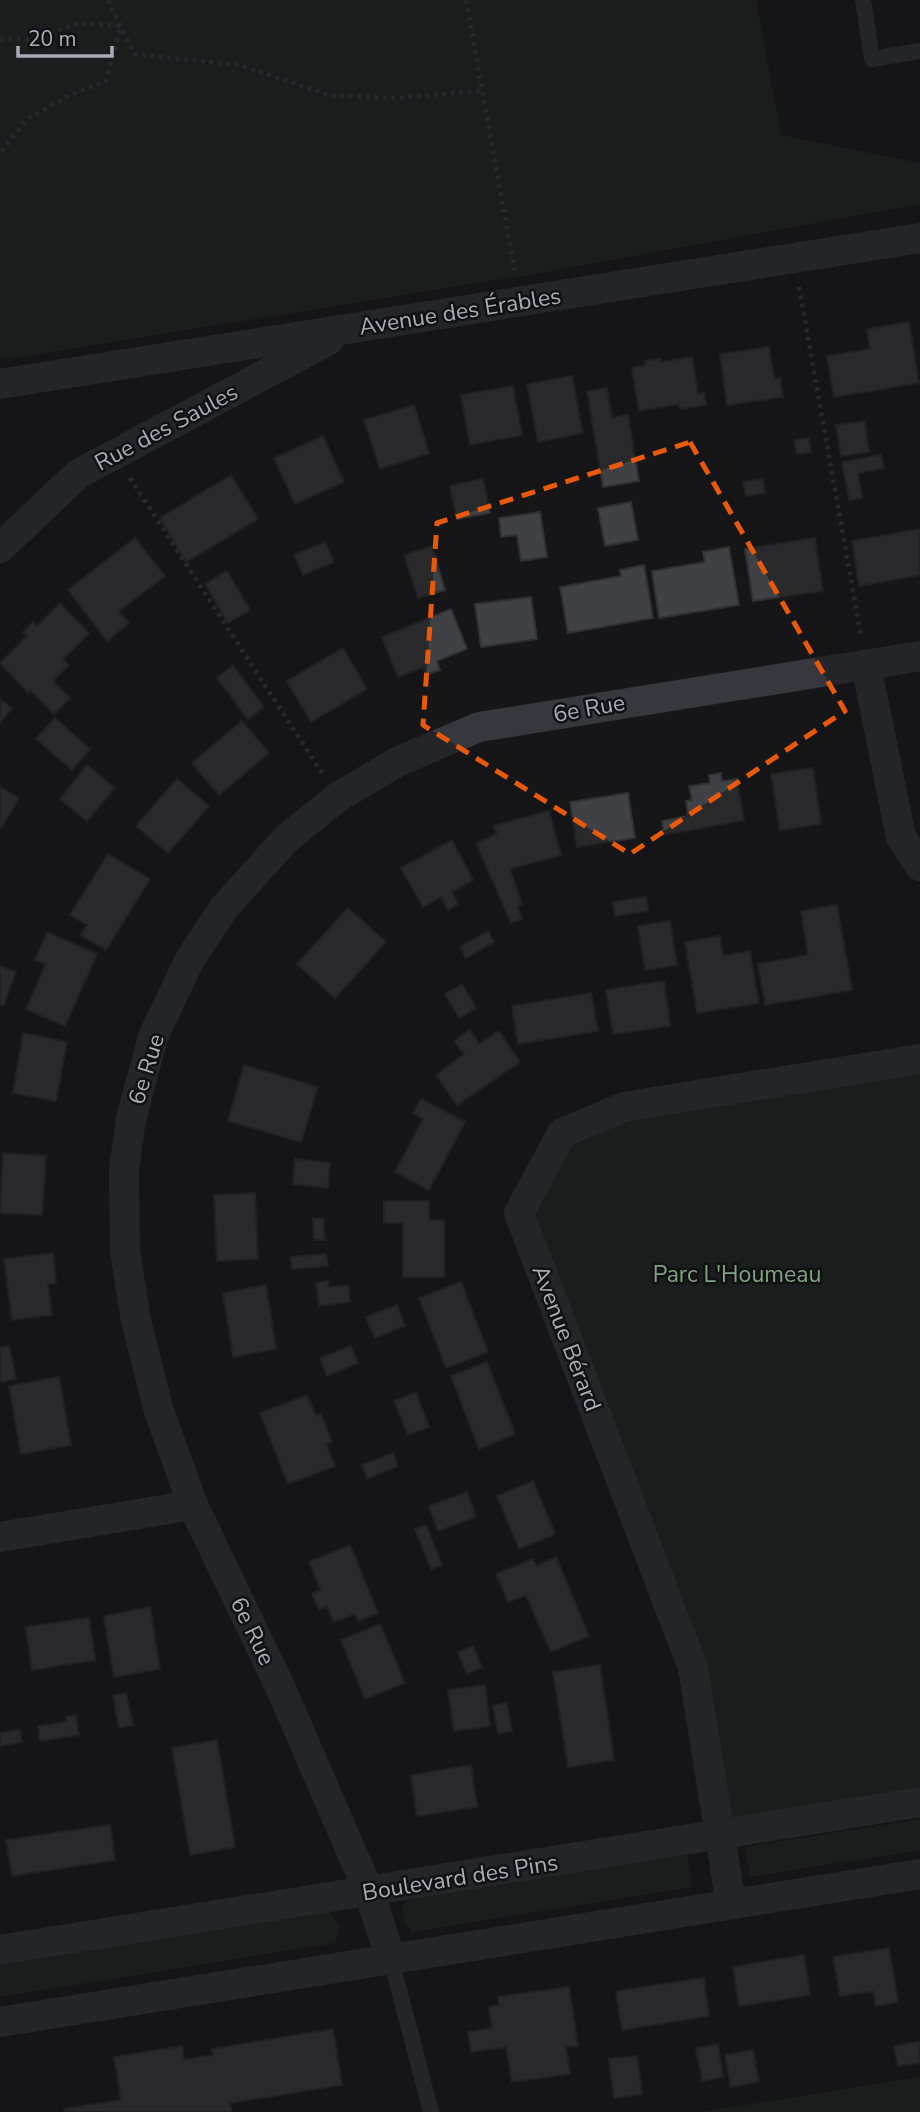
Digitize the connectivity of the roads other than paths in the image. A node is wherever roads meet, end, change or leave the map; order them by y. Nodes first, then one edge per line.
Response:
1 (863, 0) edge
2 (920, 51) edge
3 (920, 238) edge
4 (349, 329) junction
5 (0, 384) edge
6 (0, 548) edge
7 (920, 656) edge
8 (866, 665) junction
9 (920, 866) edge
10 (920, 1059) edge
11 (193, 1505) junction
12 (0, 1537) edge
13 (920, 1802) edge
14 (718, 1835) junction
15 (920, 1874) edge
16 (369, 1892) junction
17 (731, 1904) junction
18 (0, 1950) edge
19 (391, 1959) junction
20 (0, 2022) edge
21 (431, 2112) edge

1 - 2 lane
3 - 4 street, Avenue des Érables
4 - 5 street, Avenue des Érables
4 - 6 street, Rue des Saules
7 - 8 street, 6e Rue
8 - 9 street
8 - 11 street, 6e Rue
10 - 14 street, Avenue Bérard
11 - 12 street
11 - 16 street, 6e Rue
13 - 14 street, Boulevard des Pins
14 - 16 street, Boulevard des Pins
14 - 17 street, Avenue Bérard
15 - 17 street
16 - 18 street, Boulevard des Pins
16 - 19 street, 6e Rue
17 - 19 street
19 - 20 street
19 - 21 lane

